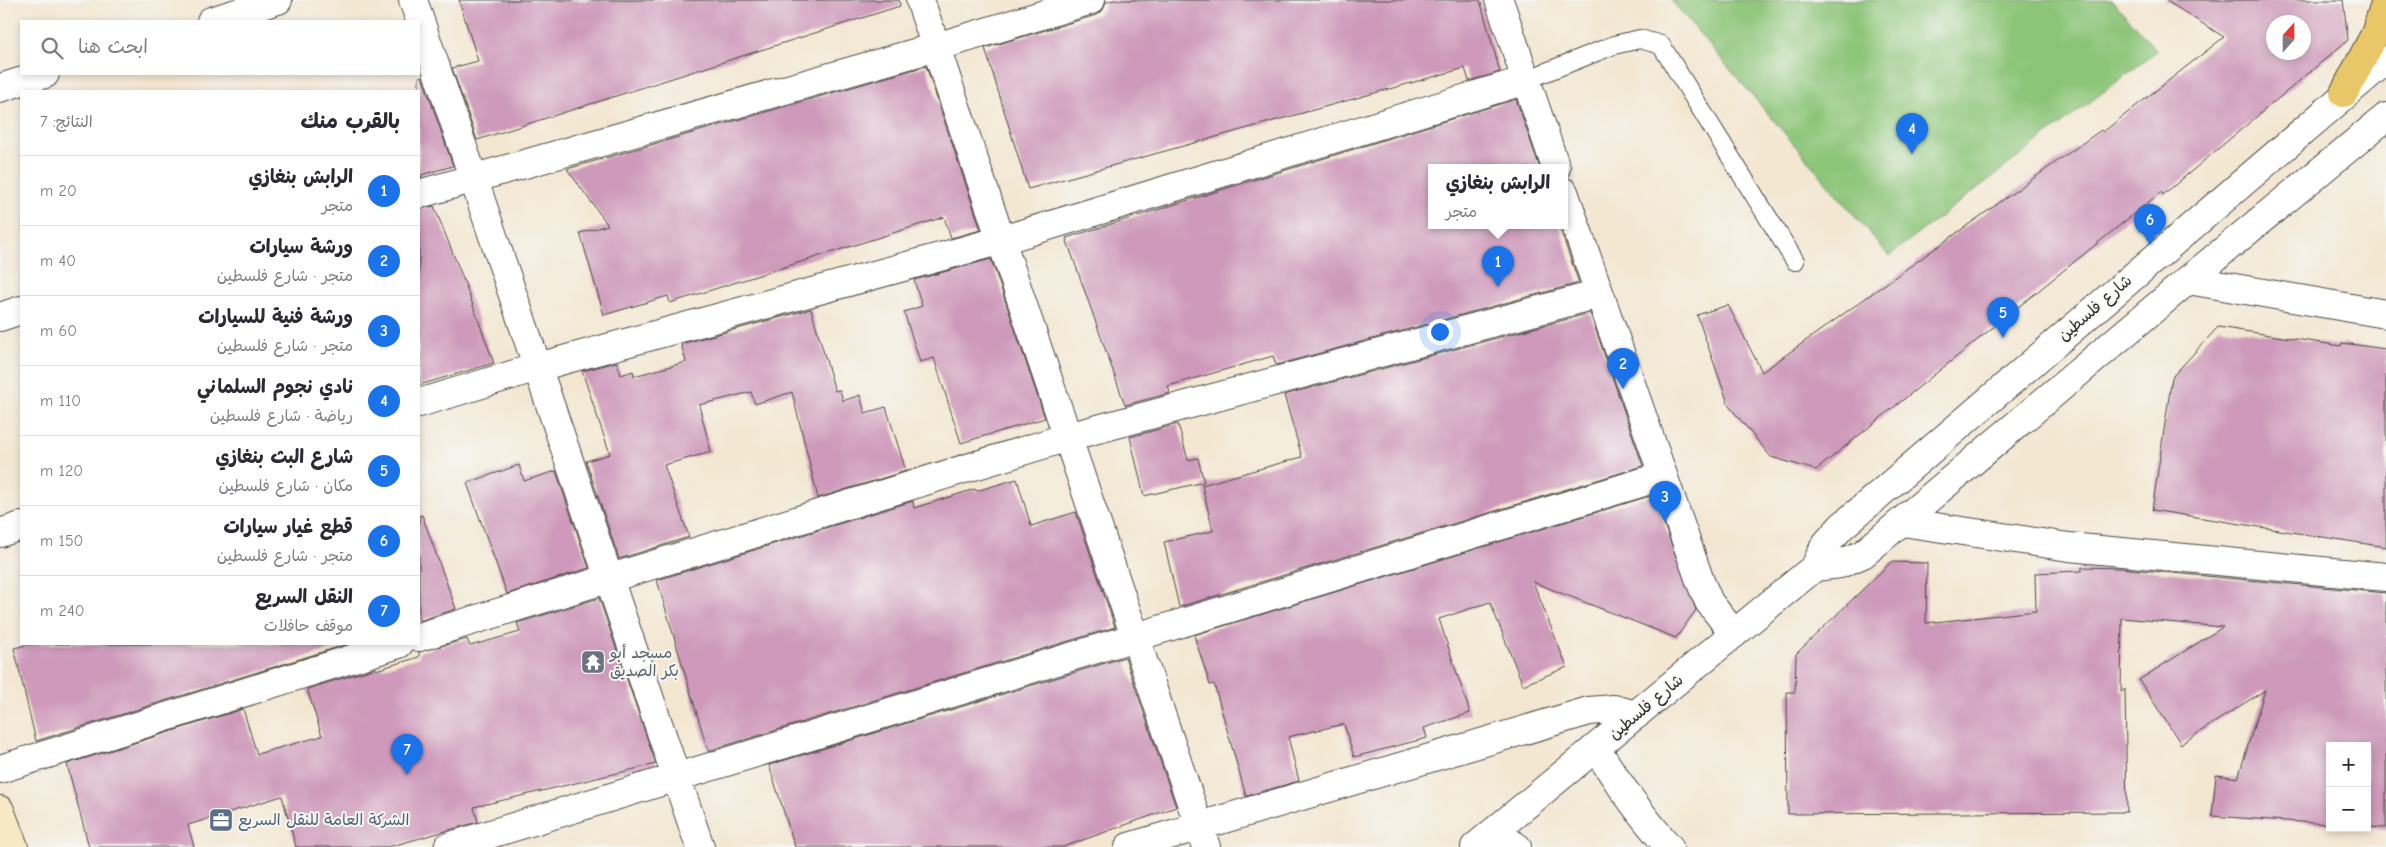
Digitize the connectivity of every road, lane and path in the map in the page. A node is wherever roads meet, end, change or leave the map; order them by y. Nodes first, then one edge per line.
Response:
1 (278, 0) edge
2 (414, 0) edge
3 (920, 0) edge
4 (1091, 0) edge
5 (1498, 0) edge
6 (2386, 0) edge
7 (214, 20) edge
8 (936, 47) junction
9 (2386, 60) edge
10 (42, 75) edge
11 (1526, 80) junction
12 (0, 88) edge
13 (2344, 93) junction
14 (2386, 117) edge
15 (1555, 164) edge
16 (474, 178) junction
17 (420, 194) edge
18 (1568, 204) edge
19 (1002, 240) junction
20 (1795, 261) dead end
21 (2188, 280) junction
22 (1599, 294) junction
23 (20, 310) edge
24 (2386, 314) edge
25 (0, 316) edge
26 (538, 366) junction
27 (420, 403) edge
28 (1068, 437) junction
29 (1663, 476) junction
30 (1902, 522) junction
31 (20, 526) edge
32 (0, 533) edge
33 (1815, 567) junction
34 (2386, 577) edge
35 (609, 578) junction
36 (1734, 634) junction
37 (1136, 637) junction
38 (420, 638) edge
39 (396, 645) edge
40 (1636, 715) junction
41 (1596, 748) junction
42 (0, 769) edge
43 (677, 777) junction
44 (0, 810) edge
45 (1203, 837) edge
46 (1485, 839) edge
47 (14, 847) edge
48 (448, 847) edge
49 (700, 847) edge
50 (1129, 847) edge
51 (1517, 847) edge
52 (1669, 847) edge

1 - 7 street
2 - 16 street
3 - 8 street
4 - 8 street
5 - 11 street
6 - 13 main road
8 - 16 street
8 - 19 street
9 - 13 street, شارع فلسطين
10 - 12 street
11 - 15 street
11 - 19 street
11 - 20 lane
13 - 33 street, شارع فلسطين
14 - 21 street
16 - 17 street
16 - 26 street
18 - 22 street
19 - 26 street
19 - 28 street
21 - 24 street
21 - 30 street
22 - 28 street
22 - 29 street
23 - 25 street
26 - 27 street
26 - 35 street
28 - 35 street
28 - 37 street
29 - 36 street
29 - 37 street
30 - 33 street
30 - 34 street
31 - 32 street
33 - 36 street, شارع فلسطين
35 - 38 street
35 - 43 street
36 - 40 street, شارع فلسطين
37 - 43 street
37 - 45 street
39 - 42 street
40 - 41 street, شارع فلسطين
40 - 45 street
41 - 46 street, شارع فلسطين
41 - 52 street
43 - 48 street
43 - 49 street
44 - 47 main road
45 - 50 street
46 - 51 street

